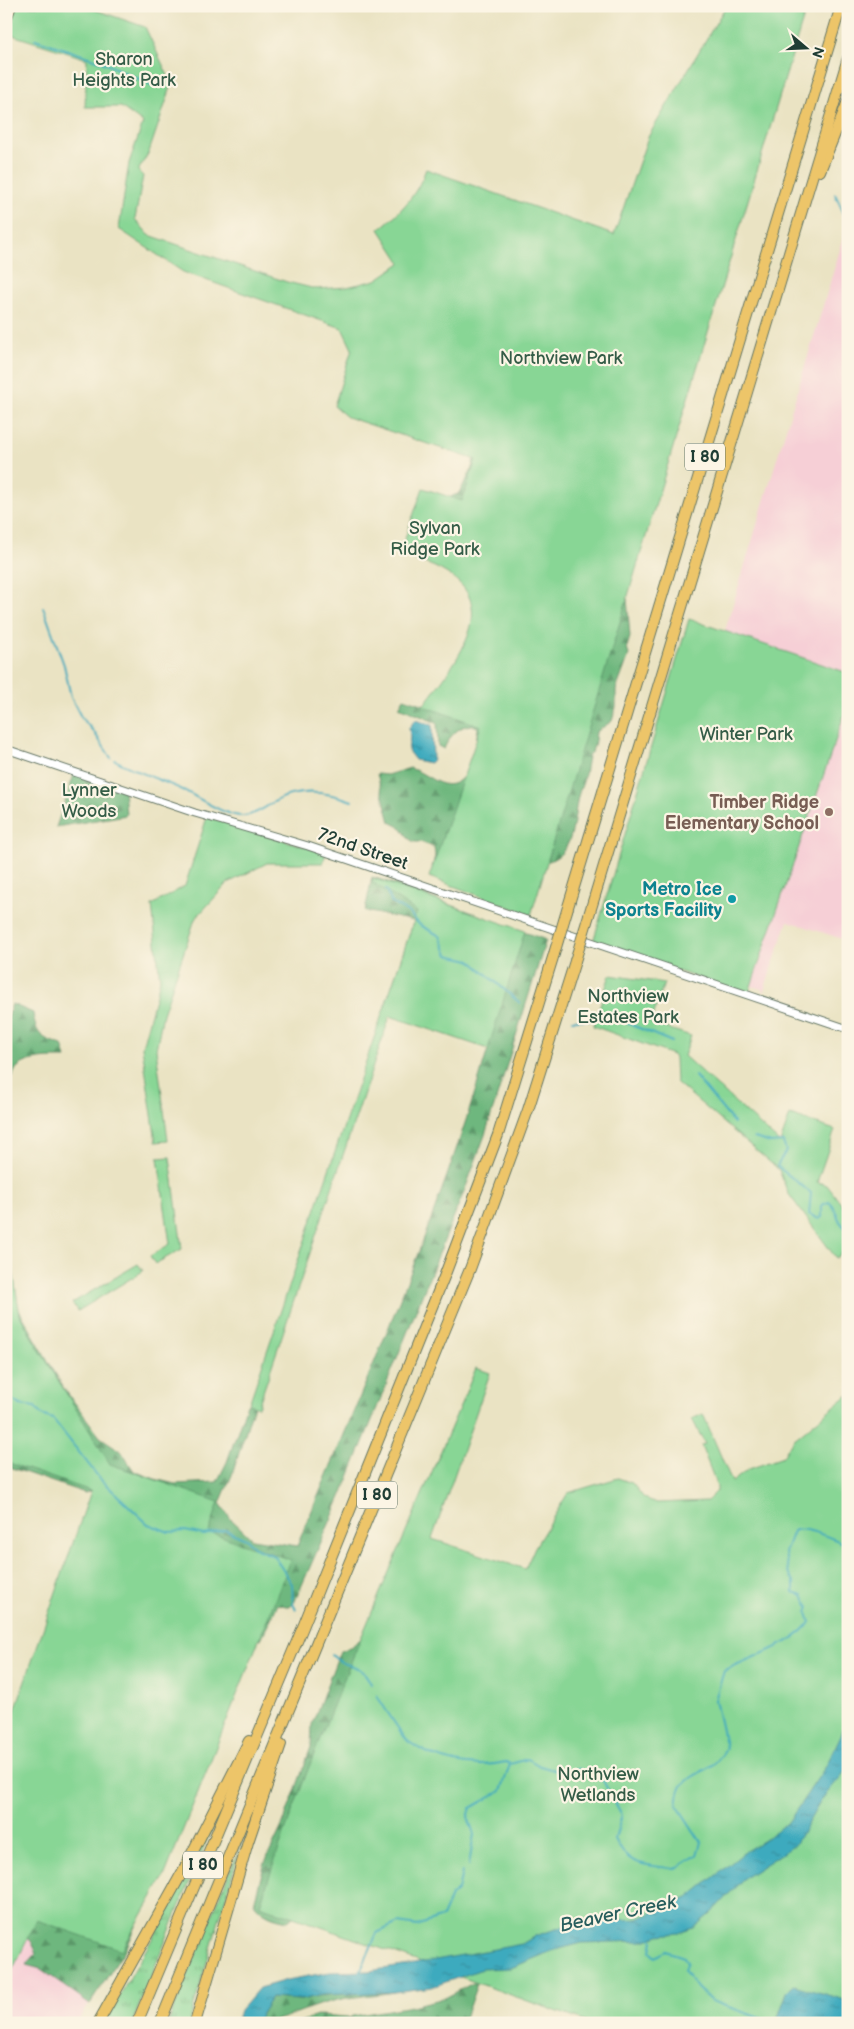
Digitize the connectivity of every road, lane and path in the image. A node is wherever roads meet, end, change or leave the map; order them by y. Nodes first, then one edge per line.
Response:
1 (12, 6) edge
2 (834, 6) edge
3 (841, 6) edge
4 (6, 22) edge
5 (826, 57) junction
6 (848, 58) edge
7 (848, 101) edge
8 (794, 235) junction
9 (6, 749) edge
10 (848, 1029) edge
11 (316, 1645) junction
12 (270, 1709) junction
13 (98, 2023) edge
14 (138, 2023) edge
15 (160, 2023) edge
16 (195, 2023) edge

1 - 4 main road
2 - 5 highway
3 - 5 highway, I 80
5 - 12 highway, I 80, bridge
6 - 8 highway, I 80
7 - 8 highway
8 - 11 highway, I 80, bridge
9 - 10 street, 72nd Street
11 - 15 highway, I 80
11 - 16 highway
12 - 13 highway
12 - 14 highway, I 80

